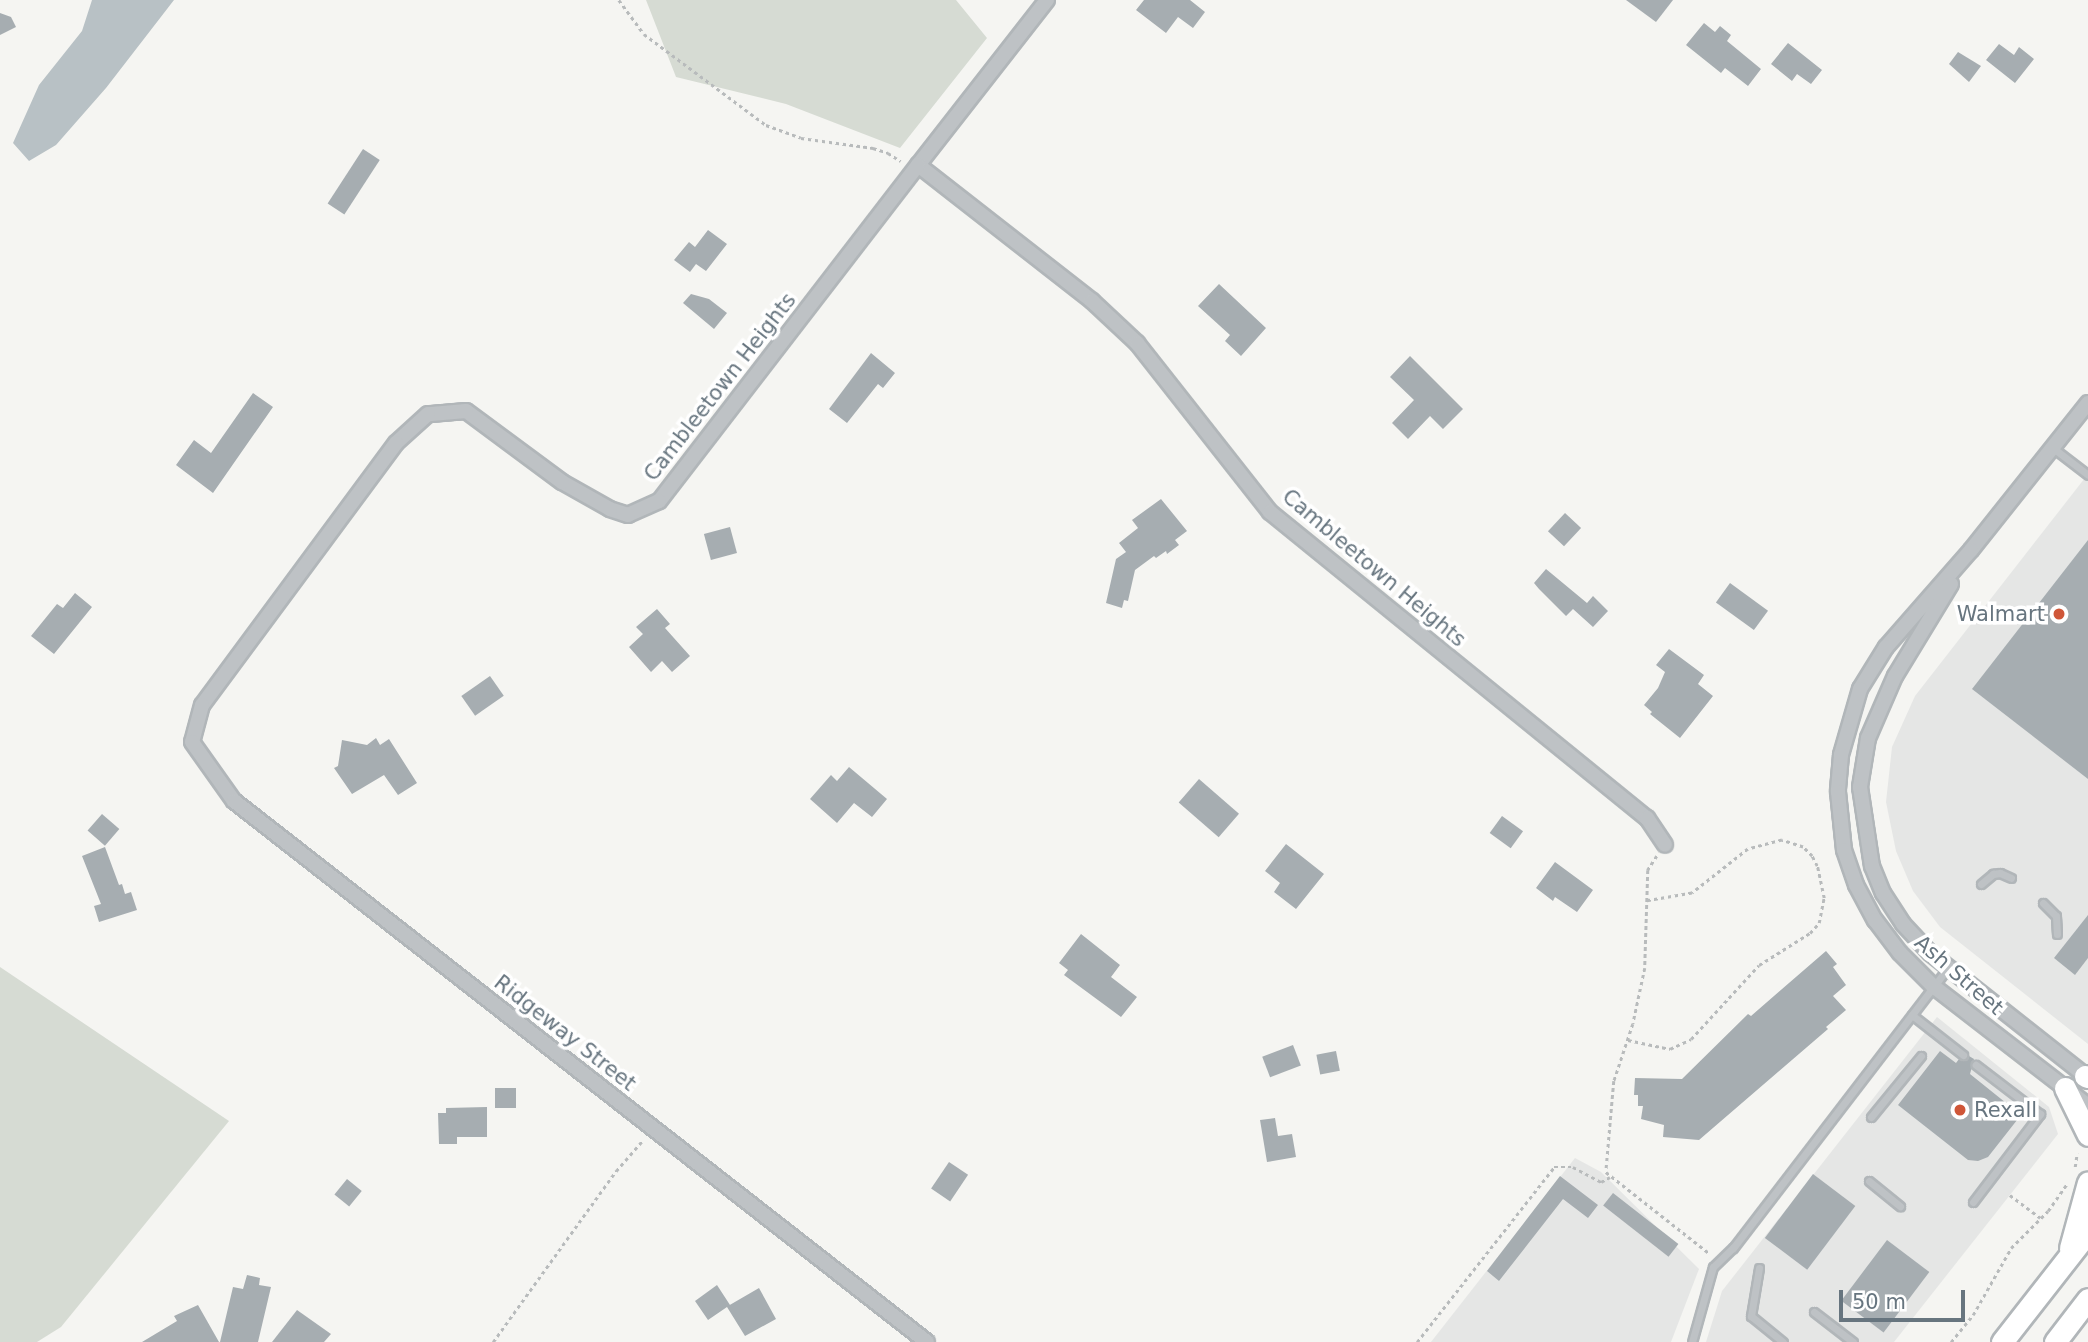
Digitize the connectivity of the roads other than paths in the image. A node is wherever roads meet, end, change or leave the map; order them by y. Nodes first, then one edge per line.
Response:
1 (1047, 0) edge
2 (915, 168) junction
3 (2088, 403) edge
4 (2053, 448) junction
5 (2088, 475) edge
6 (1971, 550) junction
7 (192, 742) joint
8 (1665, 845) road end
9 (2011, 878) dead end
10 (1981, 884) dead end
11 (2043, 903) dead end
12 (2057, 934) dead end
13 (1948, 967) junction
14 (1933, 986) junction
15 (1912, 1015) junction
16 (1963, 1055) dead end
17 (1921, 1056) dead end
18 (1976, 1065) dead end
19 (2087, 1077) edge
20 (2065, 1087) junction
21 (2088, 1106) edge
22 (1871, 1117) dead end
23 (2083, 1144) edge
24 (2077, 1179) edge
25 (1869, 1181) dead end
26 (1973, 1202) dead end
27 (1900, 1206) dead end
28 (2088, 1232) edge
29 (2066, 1261) junction
30 (1759, 1268) dead end
31 (2086, 1303) edge
32 (1814, 1312) dead end
33 (927, 1342) edge
34 (1692, 1342) edge
35 (1783, 1342) edge
36 (1853, 1342) edge
37 (2002, 1342) edge
38 (2054, 1342) edge

1 - 2 street, Cambleetown Heights
2 - 7 street, Cambleetown Heights
2 - 8 street, Cambleetown Heights
3 - 4 street, Ash Street
4 - 5 lane
4 - 6 street, Ash Street
6 - 13 street, Ash Street
6 - 14 street, Ash Street
7 - 33 street, Ridgeway Street
9 - 10 lane
11 - 12 lane
13 - 14 lane
13 - 19 street, Ash Street
14 - 15 lane
14 - 20 street, Ash Street
15 - 16 lane
15 - 34 lane
17 - 22 lane
18 - 26 lane
20 - 21 street, Ash Street
20 - 23 main road
24 - 29 main road
25 - 27 lane
28 - 29 main road
29 - 37 main road
30 - 35 lane
31 - 38 main road
32 - 36 lane

